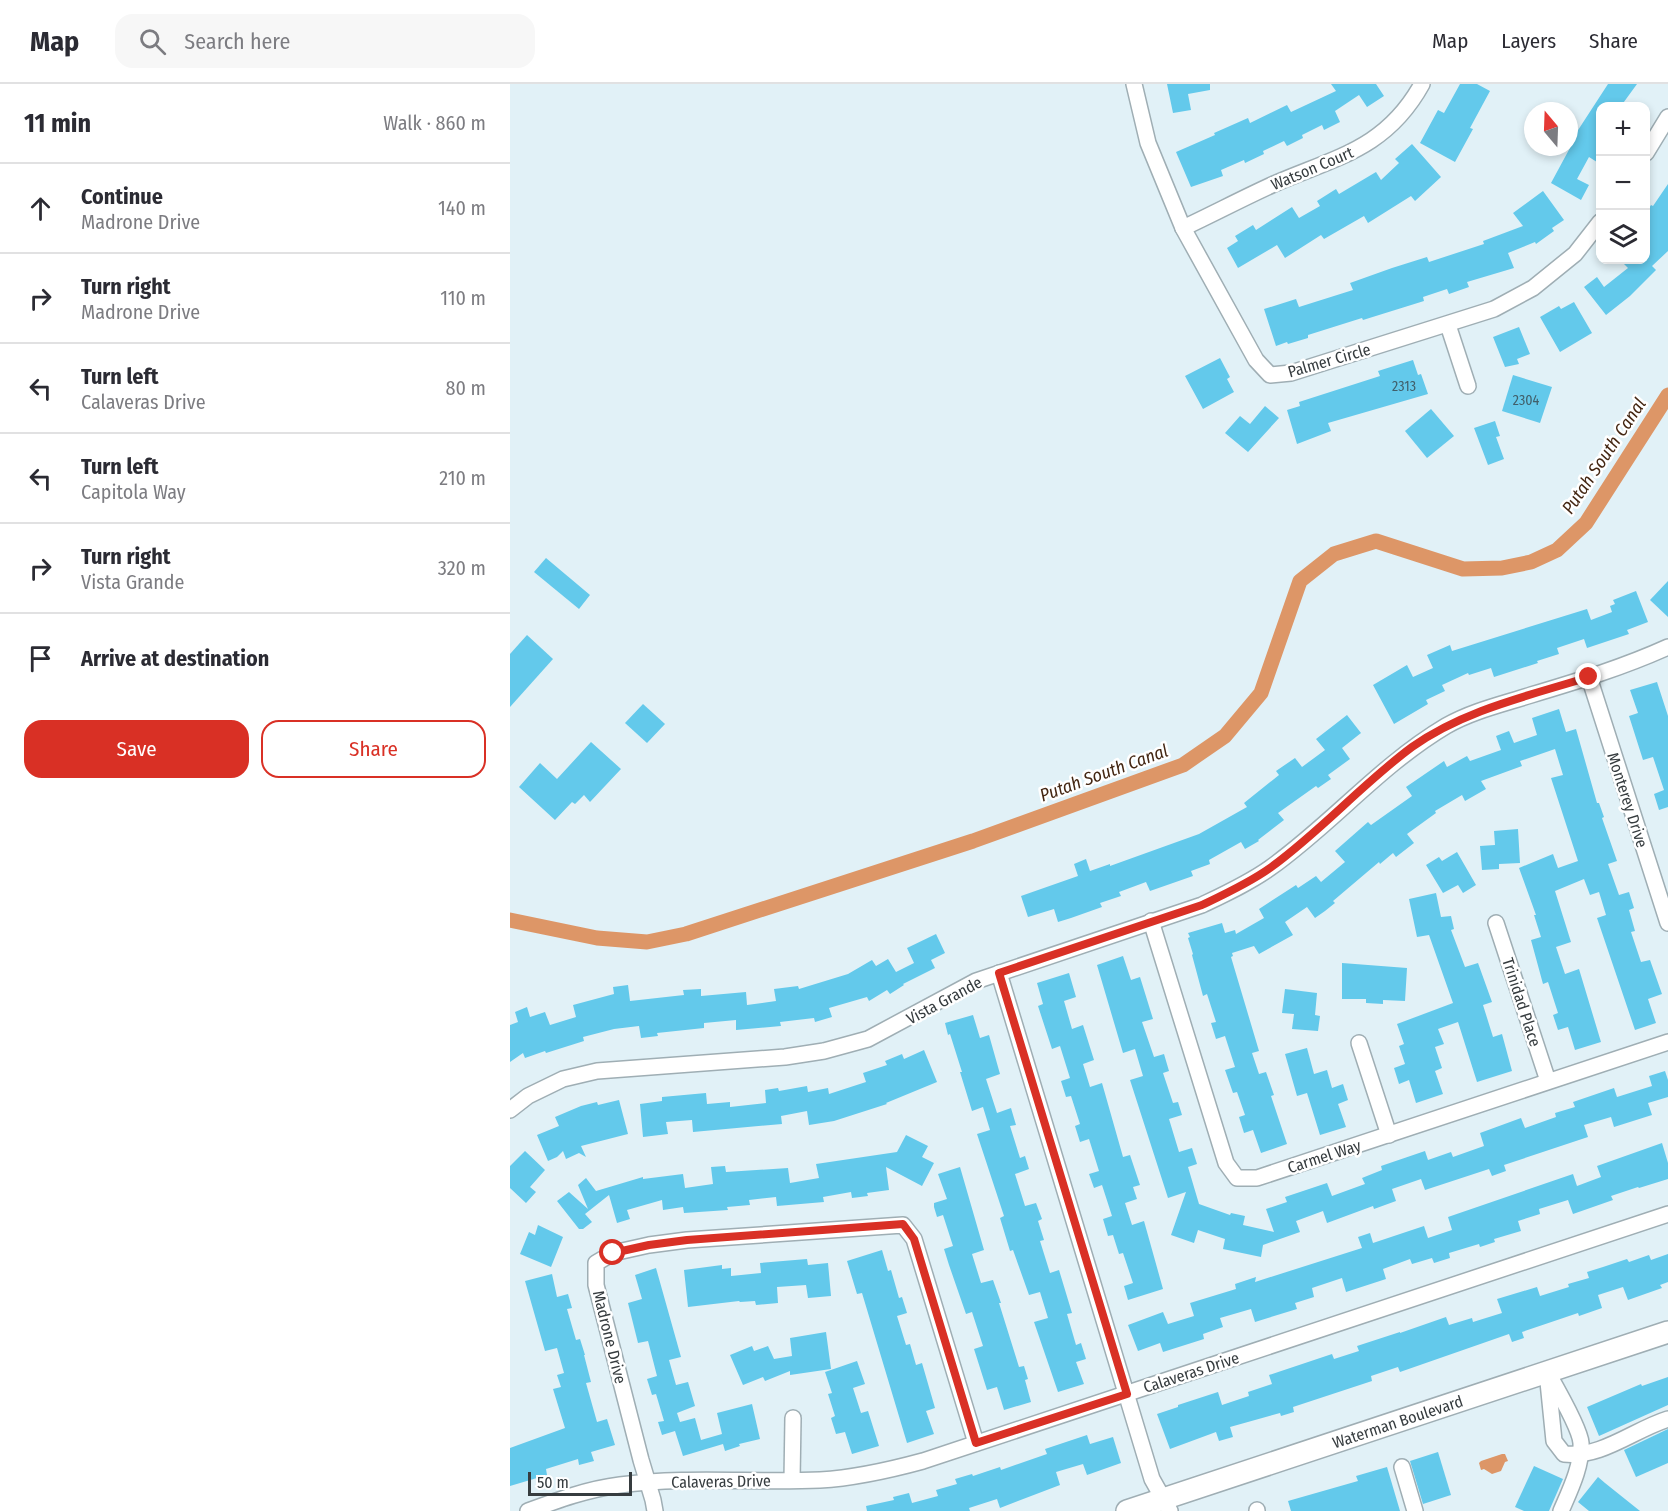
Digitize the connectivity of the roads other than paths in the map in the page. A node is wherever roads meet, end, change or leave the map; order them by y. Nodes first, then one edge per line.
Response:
1 (1134, 84) edge
2 (1422, 84) edge
3 (1668, 117) edge
4 (1650, 146) edge
5 (1596, 227) edge
6 (1183, 228) junction
7 (1448, 325) junction
8 (1468, 386) dead end
9 (1668, 647) edge
10 (1589, 677) junction
11 (1151, 921) junction
12 (1496, 923) dead end
13 (1668, 923) edge
14 (999, 973) junction
15 (1668, 1042) edge
16 (1359, 1043) dead end
17 (1548, 1081) junction
18 (510, 1110) edge
19 (1389, 1135) junction
20 (1668, 1214) edge
21 (1668, 1332) edge
22 (1547, 1372) junction
23 (1127, 1394) junction
24 (793, 1418) dead end
25 (1668, 1419) edge
26 (976, 1443) junction
27 (1579, 1455) junction
28 (1402, 1467) dead end
29 (792, 1480) junction
30 (648, 1482) junction
31 (1166, 1505) edge
32 (1565, 1510) edge
33 (528, 1511) edge
34 (655, 1511) edge
35 (1127, 1511) edge
36 (1415, 1511) edge

1 - 6 street, Palmer Circle
2 - 6 street, Watson Court
3 - 4 street
5 - 7 street, Palmer Circle
6 - 7 street, Palmer Circle
7 - 8 street
9 - 10 street, Vista Grande
10 - 11 street, Vista Grande
10 - 13 street, Monterey Drive
11 - 14 street, Vista Grande
11 - 19 street, Carmel Way
12 - 17 street, Trinidad Place
14 - 18 street, Vista Grande
14 - 23 street
15 - 17 street, Carmel Way
16 - 19 street
17 - 19 street, Carmel Way
20 - 23 street, Calaveras Drive
21 - 22 main road, Waterman Boulevard
22 - 27 street
22 - 27 street
22 - 31 main road, Waterman Boulevard
23 - 26 street, Calaveras Drive
23 - 31 street
24 - 29 street
25 - 27 street
26 - 29 street, Calaveras Drive
26 - 30 street, Madrone Drive
27 - 32 street
28 - 36 street
29 - 30 street, Calaveras Drive
30 - 33 street, Calaveras Drive
30 - 34 street
31 - 35 main road, Waterman Boulevard

